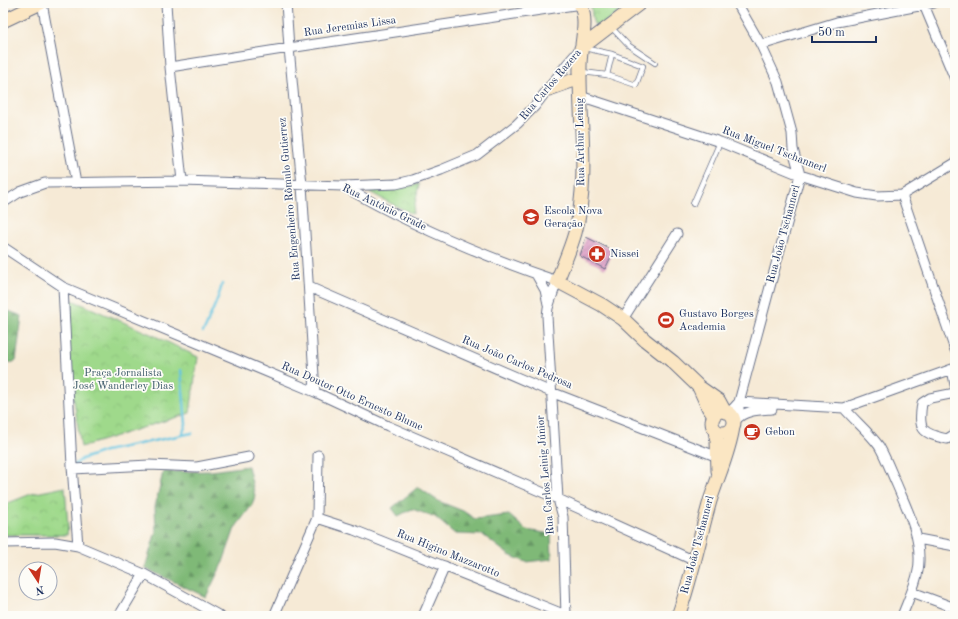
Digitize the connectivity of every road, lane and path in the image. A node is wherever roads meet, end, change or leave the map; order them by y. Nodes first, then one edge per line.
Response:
1 (42, 3) edge
2 (166, 3) edge
3 (286, 3) edge
4 (640, 3) edge
5 (737, 3) edge
6 (934, 3) edge
7 (580, 4) edge
8 (924, 6) junction
9 (3, 21) edge
10 (610, 26) junction
11 (761, 44) junction
12 (289, 48) junction
13 (582, 48) junction
14 (612, 54) junction
15 (655, 63) dead end
16 (170, 68) junction
17 (580, 75) junction
18 (607, 75) junction
19 (955, 79) edge
20 (549, 89) junction
21 (580, 96) junction
22 (720, 142) junction
23 (955, 163) edge
24 (800, 175) junction
25 (182, 181) junction
26 (76, 183) junction
27 (302, 185) junction
28 (343, 186) junction
29 (902, 195) junction
30 (3, 203) edge
31 (693, 204) dead end
32 (677, 234) dead end
33 (3, 247) edge
34 (536, 274) junction
35 (557, 282) junction
36 (63, 287) junction
37 (309, 287) junction
38 (548, 308) junction
39 (623, 320) junction
40 (955, 350) edge
41 (954, 369) edge
42 (955, 385) edge
43 (315, 392) junction
44 (551, 392) junction
45 (955, 393) edge
46 (739, 402) junction
47 (801, 406) junction
48 (844, 408) junction
49 (729, 418) junction
50 (715, 431) junction
51 (955, 434) edge
52 (318, 455) dead end
53 (249, 457) dead end
54 (718, 457) junction
55 (73, 469) junction
56 (718, 475) junction
57 (558, 499) junction
58 (317, 518) junction
59 (918, 539) junction
60 (3, 543) edge
61 (78, 546) junction
62 (955, 546) edge
63 (695, 561) junction
64 (445, 566) junction
65 (144, 574) junction
66 (912, 592) junction
67 (955, 608) edge
68 (119, 616) edge
69 (220, 616) edge
70 (274, 616) edge
71 (423, 616) edge
72 (567, 616) edge
73 (678, 616) edge
74 (902, 616) edge

1 - 9 main road
1 - 26 street
2 - 16 street
3 - 12 street, Rua Engenheiro Rômulo Gutierrez
4 - 10 main road, Rua Carlos Razera
5 - 11 street, Rua João Tschannerl
6 - 8 street
7 - 12 street, Rua Jeremias Lissa
7 - 13 main road, Rua Arthur Leinig
8 - 11 street
8 - 19 street
10 - 13 main road, Rua Carlos Razera
10 - 15 lane
11 - 24 street, Rua João Tschannerl
12 - 16 street, Rua Jeremias Lissa
12 - 27 street, Rua Engenheiro Rômulo Gutierrez
13 - 14 lane
13 - 17 main road, Rua Arthur Leinig
13 - 20 street, Rua Carlos Razera
14 - 18 lane
14 - 18 lane
16 - 25 street
17 - 18 lane
17 - 20 main road
17 - 21 main road, Rua Arthur Leinig
20 - 28 street, Rua Carlos Razera
21 - 22 street, Rua Miguel Tschannerl
21 - 35 main road, Rua Arthur Leinig
22 - 24 street, Rua Miguel Tschannerl
22 - 31 lane
23 - 29 street, Rua Miguel Tschannerl
24 - 29 street, Rua Miguel Tschannerl
24 - 46 street, Rua João Tschannerl
25 - 26 street, Rua Antônio Grade
25 - 27 street, Rua Antônio Grade
26 - 30 street, Rua Antônio Grade
27 - 28 street, Rua Antônio Grade
27 - 37 street, Rua Engenheiro Rômulo Gutierrez
28 - 34 street, Rua Antônio Grade
29 - 40 street
32 - 39 street
33 - 36 street, Rua Doutor Otto Ernesto Blume
34 - 35 street, Rua Antônio Grade
34 - 38 street, Rua Carlos Leinig Júnior
35 - 38 street, Rua Carlos Leinig Júnior
35 - 39 main road, Rua Antônio Grade
36 - 43 street, Rua Doutor Otto Ernesto Blume
36 - 55 street
37 - 43 street, Rua Engenheiro Rômulo Gutierrez
37 - 44 street, Rua João Carlos Pedrosa
38 - 44 street, Rua Carlos Leinig Júnior
39 - 49 main road, Rua Antônio Grade
41 - 42 street
41 - 48 street
43 - 57 street, Rua Doutor Otto Ernesto Blume
44 - 54 street, Rua João Carlos Pedrosa
44 - 57 street, Rua Carlos Leinig Júnior
45 - 51 street
46 - 47 street
46 - 49 street, Rua João Tschannerl
47 - 48 street
47 - 49 street
48 - 59 street
49 - 50 main road, Rua João Tschannerl
49 - 50 main road
49 - 56 main road, Rua João Tschannerl
50 - 54 main road, Rua João Tschannerl
52 - 58 street
53 - 55 street
54 - 56 main road, Rua João Tschannerl
55 - 61 street
56 - 63 main road, Rua João Tschannerl
57 - 63 street, Rua Doutor Otto Ernesto Blume
57 - 72 street, Rua Carlos Leinig Júnior
58 - 64 street, Rua Higino Mazzarotto
58 - 70 street
59 - 62 street
59 - 66 street
60 - 61 street
61 - 65 street
63 - 73 main road, Rua João Tschannerl
64 - 71 street
64 - 72 street, Rua Higino Mazzarotto
65 - 68 street
65 - 69 street
66 - 67 street
66 - 74 street

